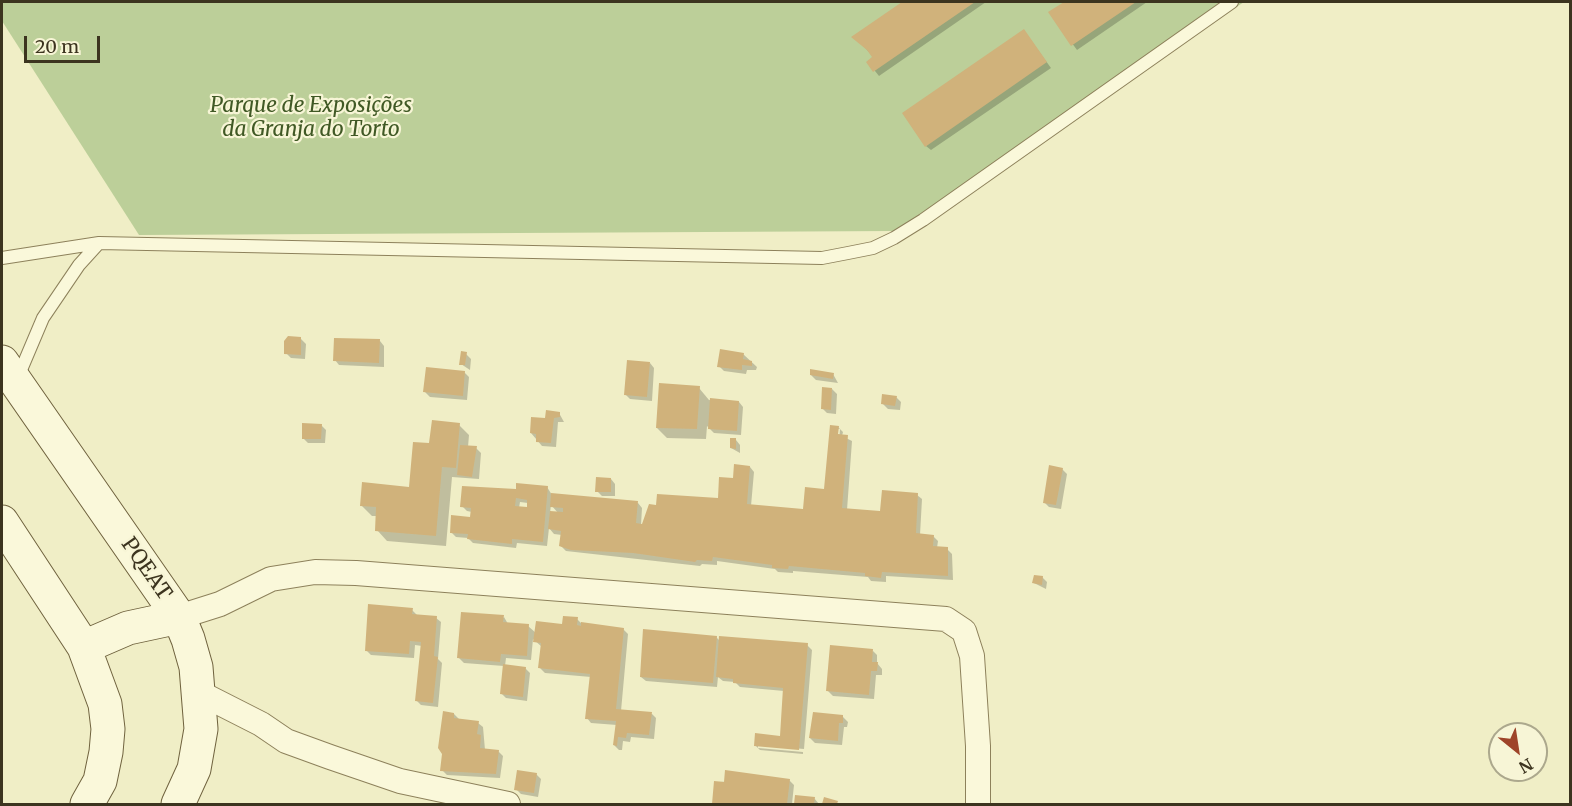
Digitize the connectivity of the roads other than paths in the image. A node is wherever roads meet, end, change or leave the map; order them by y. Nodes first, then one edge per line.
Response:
1 (1232, 2) edge
2 (99, 243) junction
3 (2, 258) edge
4 (9, 372) edge
5 (2, 522) edge
6 (179, 617) junction
7 (84, 647) junction
8 (200, 693) junction
9 (87, 804) edge
10 (178, 804) edge
11 (508, 804) edge
12 (978, 804) edge

1 - 2 lane
2 - 3 lane
2 - 4 lane
4 - 6 street, PQEAT
5 - 7 street
6 - 7 street
6 - 8 street, PQEAT
6 - 12 street
7 - 9 street
8 - 10 street, PQEAT
8 - 11 street

